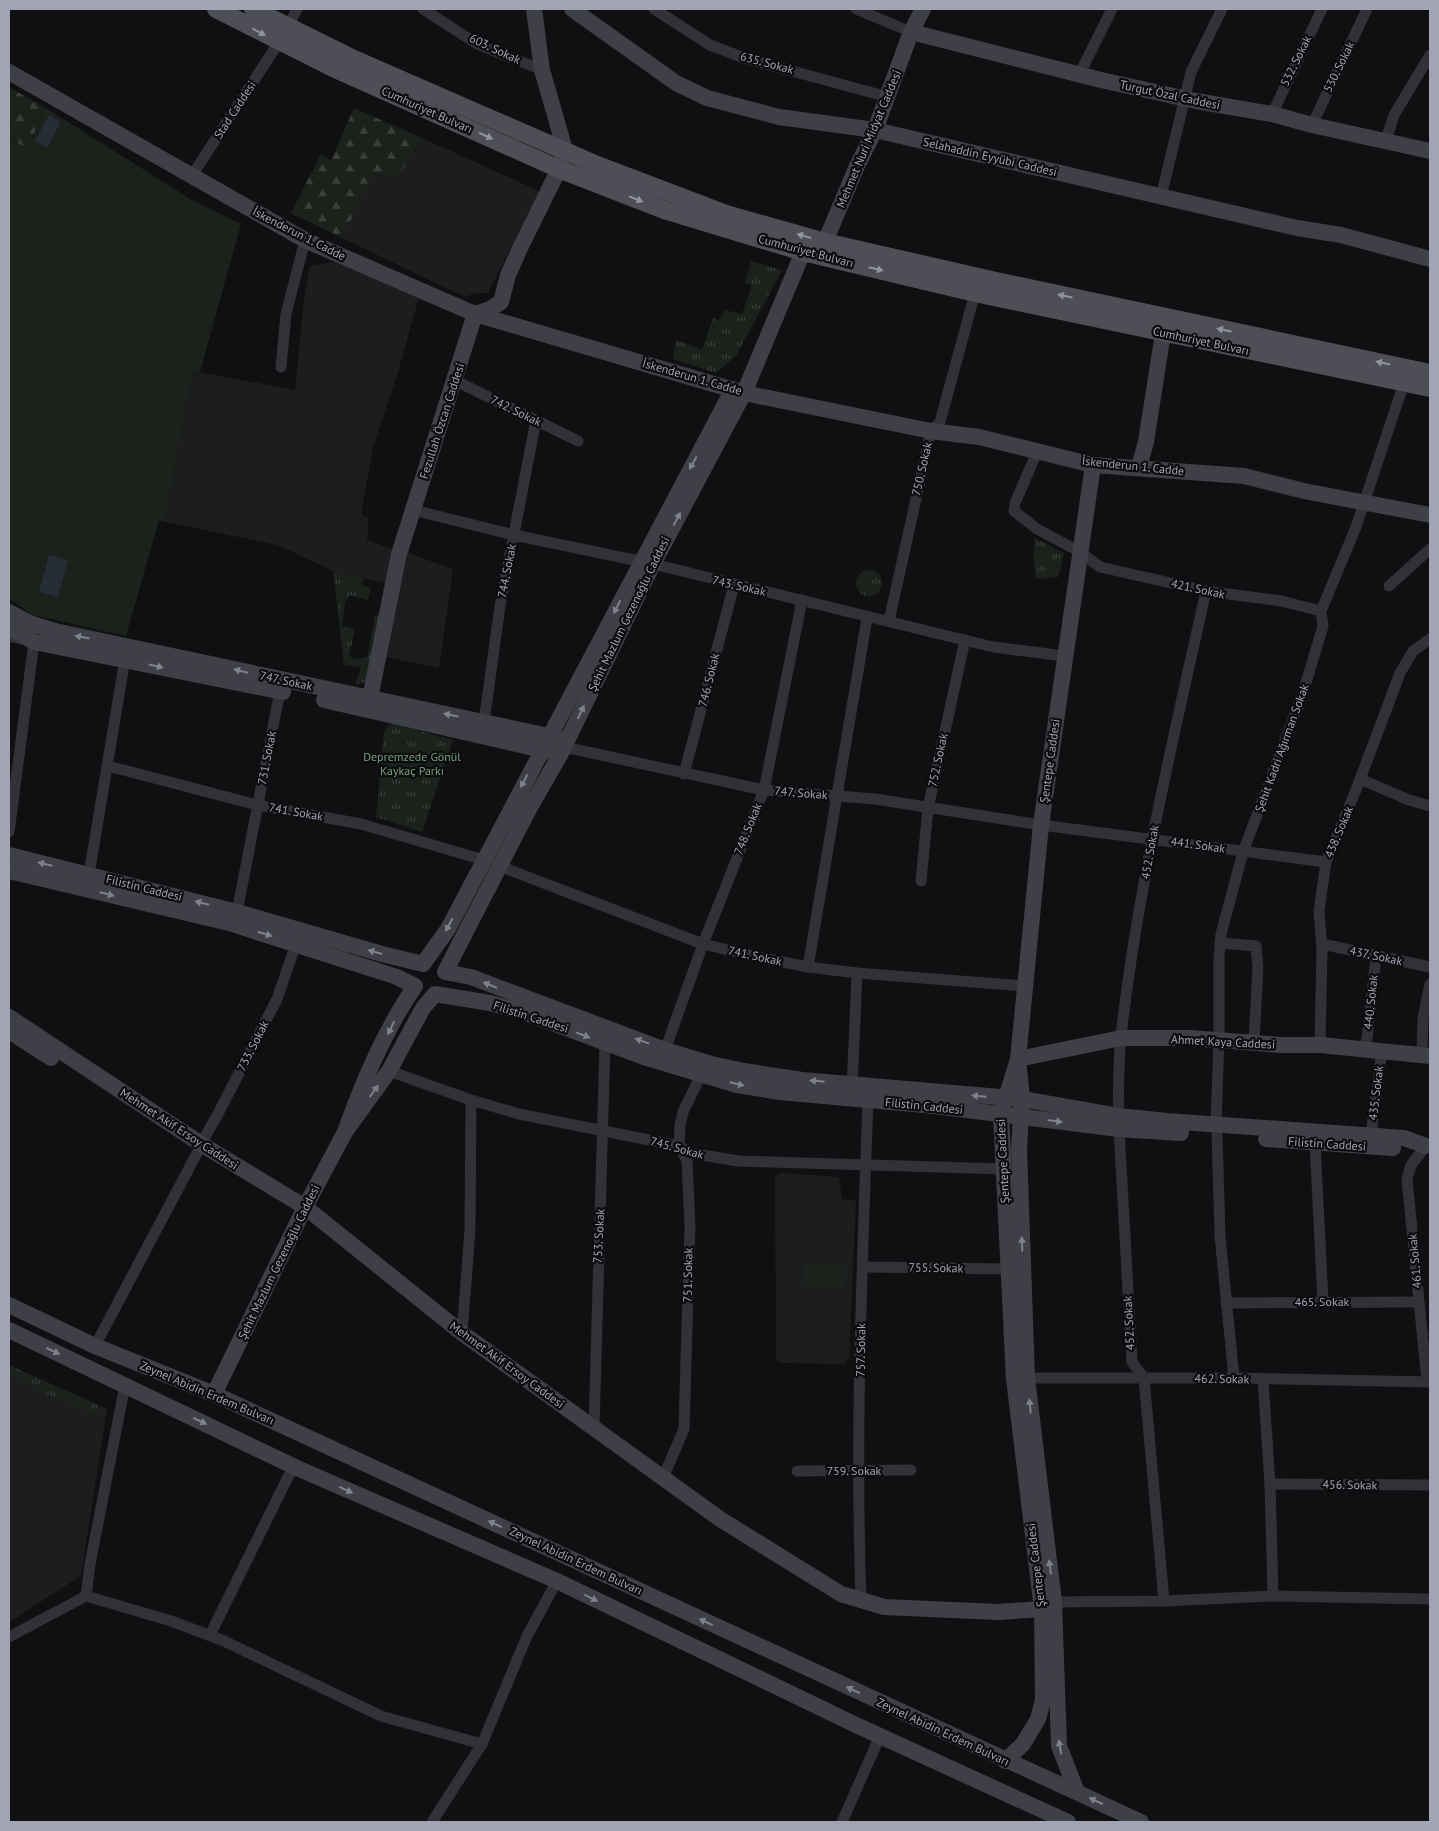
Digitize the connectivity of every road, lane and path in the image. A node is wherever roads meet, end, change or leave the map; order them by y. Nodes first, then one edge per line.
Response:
1 (216, 9) edge
2 (253, 9) edge
3 (297, 9) edge
4 (423, 9) edge
5 (534, 9) edge
6 (572, 9) edge
7 (654, 9) edge
8 (856, 9) edge
9 (923, 9) edge
10 (1112, 9) edge
11 (1222, 9) edge
12 (1322, 9) edge
13 (1368, 9) edge
14 (911, 32) junction
15 (283, 35) junction
16 (1430, 55) edge
17 (542, 70) junction
18 (9, 72) edge
19 (1079, 75) junction
20 (888, 97) junction
21 (1183, 98) junction
22 (1272, 114) junction
23 (1312, 126) junction
24 (875, 130) junction
25 (1386, 140) junction
26 (565, 150) junction
27 (1430, 151) edge
28 (559, 169) junction
29 (191, 177) junction
30 (1161, 197) junction
31 (305, 240) junction
32 (825, 242) junction
33 (803, 252) junction
34 (1430, 258) edge
35 (974, 292) junction
36 (475, 314) junction
37 (1163, 333) junction
38 (281, 367) dead end
39 (1430, 373) edge
40 (454, 380) junction
41 (1404, 383) junction
42 (1430, 388) edge
43 (739, 391) junction
44 (536, 420) junction
45 (931, 431) junction
46 (578, 442) dead end
47 (1037, 452) junction
48 (1093, 465) junction
49 (1139, 467) junction
50 (1363, 501) junction
51 (413, 510) junction
52 (1430, 515) edge
53 (514, 535) junction
54 (1430, 549) edge
55 (1080, 552) junction
56 (647, 563) junction
57 (734, 585) junction
58 (1390, 586) dead end
59 (1206, 591) junction
60 (802, 600) junction
61 (1322, 611) junction
62 (9, 612) edge
63 (867, 618) junction
64 (889, 621) junction
65 (9, 627) edge
66 (9, 636) edge
67 (1430, 639) edge
68 (965, 640) junction
69 (34, 642) junction
70 (1066, 656) junction
71 (125, 659) junction
72 (280, 691) junction
73 (370, 698) junction
74 (484, 722) junction
75 (545, 743) junction
76 (564, 747) junction
77 (108, 766) junction
78 (684, 774) junction
79 (1360, 779) junction
80 (764, 790) junction
81 (837, 796) junction
82 (257, 805) junction
83 (1430, 806) edge
84 (928, 808) junction
85 (1041, 825) junction
86 (9, 832) edge
87 (1152, 839) junction
88 (1243, 852) junction
89 (9, 855) edge
90 (484, 860) junction
91 (1326, 862) junction
92 (500, 866) junction
93 (9, 871) edge
94 (89, 874) junction
95 (921, 882) dead end
96 (237, 912) junction
97 (1220, 943) junction
98 (296, 944) junction
99 (702, 944) junction
100 (1322, 944) junction
101 (1376, 957) junction
102 (423, 964) junction
103 (808, 967) junction
104 (1430, 967) edge
105 (445, 972) junction
106 (857, 973) junction
107 (1430, 984) edge
108 (415, 986) junction
109 (1024, 986) junction
110 (435, 994) junction
111 (9, 1017) edge
112 (9, 1031) edge
113 (1120, 1038) junction
114 (1219, 1039) junction
115 (605, 1043) junction
116 (1254, 1043) junction
117 (1320, 1045) junction
118 (1374, 1049) junction
119 (665, 1050) junction
120 (1426, 1055) edge
121 (1018, 1060) junction
122 (389, 1071) junction
123 (701, 1075) junction
124 (858, 1095) junction
125 (1022, 1099) junction
126 (471, 1100) junction
127 (1002, 1106) junction
128 (1021, 1116) junction
129 (1119, 1123) junction
130 (1216, 1129) junction
131 (604, 1130) junction
132 (345, 1132) junction
133 (1371, 1135) junction
134 (1316, 1143) junction
135 (679, 1146) junction
136 (1428, 1147) edge
137 (199, 1149) junction
138 (866, 1164) junction
139 (1003, 1169) junction
140 (302, 1212) junction
141 (863, 1267) junction
142 (1008, 1269) junction
143 (1323, 1302) junction
144 (1418, 1302) junction
145 (1226, 1303) junction
146 (9, 1305) edge
147 (9, 1330) edge
148 (462, 1333) junction
149 (95, 1346) junction
150 (1020, 1378) junction
151 (1144, 1378) junction
152 (1234, 1378) junction
153 (1263, 1380) junction
154 (1428, 1382) edge
155 (125, 1386) junction
156 (214, 1394) junction
157 (594, 1428) junction
158 (297, 1468) junction
159 (911, 1470) dead end
160 (797, 1471) dead end
161 (860, 1471) junction
162 (663, 1478) junction
163 (1270, 1484) junction
164 (1430, 1486) edge
165 (558, 1581) junction
166 (86, 1596) junction
167 (1273, 1596) junction
168 (1430, 1599) edge
169 (861, 1600) junction
170 (1164, 1601) junction
171 (1048, 1606) junction
172 (210, 1636) junction
173 (9, 1637) edge
174 (880, 1736) junction
175 (482, 1744) junction
176 (1005, 1761) junction
177 (1077, 1792) junction
178 (432, 1822) edge
179 (842, 1822) edge
180 (1068, 1822) edge
181 (1141, 1822) edge

1 -> 15 main road, Cumhuriyet Bulvarı
2 - 15 main road, Cumhuriyet Bulvarı
3 - 15 street, Stad Caddesi
4 - 17 street, 603. Sokak
5 - 17 street
6 - 24 street, Selahaddin Eyyübi Caddesi
7 - 20 street, 635. Sokak
8 - 14 street
9 - 14 street, Mehmet Nuri Midyat Caddesi
10 - 19 street
11 - 21 street
12 - 22 street, 532. Sokak
13 - 23 street, 530. Sokak
14 - 19 street, Turgut Özal Caddesi
14 - 20 street, Mehmet Nuri Midyat Caddesi
15 - 26 main road, Cumhuriyet Bulvarı
15 -> 28 main road, Cumhuriyet Bulvarı
15 - 29 street, Stad Caddesi
16 - 25 street
17 - 26 street
18 - 29 street, İskenderun 1. Cadde
19 - 21 street, Turgut Özal Caddesi
20 - 24 street, Mehmet Nuri Midyat Caddesi
21 - 22 street, Turgut Özal Caddesi
21 - 30 street
22 - 23 street, Turgut Özal Caddesi
23 - 25 street, Turgut Özal Caddesi
24 - 30 street, Selahaddin Eyyübi Caddesi
24 - 32 street, Mehmet Nuri Midyat Caddesi
25 - 27 street, Turgut Özal Caddesi
26 - 28 street
32 -> 26 main road, Cumhuriyet Bulvarı
28 -> 33 main road, Cumhuriyet Bulvarı
28 - 36 street
29 - 31 street, İskenderun 1. Cadde
30 - 34 street, Selahaddin Eyyübi Caddesi
31 - 36 street, İskenderun 1. Cadde
31 - 38 street
39 -> 32 main road, Cumhuriyet Bulvarı
33 -> 35 main road, Cumhuriyet Bulvarı
33 - 43 street, Şehit Mazlum Gezenoğlu Caddesi
35 - 37 main road, Cumhuriyet Bulvarı
35 - 45 street, 750. Sokak
36 - 40 street, Fezullah Özcan Caddesi
36 - 43 street, İskenderun 1. Cadde
37 - 41 main road, Cumhuriyet Bulvarı
37 - 49 street
40 - 44 street, 742. Sokak
40 - 51 street, Fezullah Özcan Caddesi
41 - 42 main road, Cumhuriyet Bulvarı
41 - 50 street, Şehit Kadri Ağırman Sokak
43 - 45 street, İskenderun 1. Cadde
43 - 56 street, Şehit Mazlum Gezenoğlu Caddesi
44 - 46 street, 742. Sokak
44 - 53 street, 744. Sokak
45 - 47 street, İskenderun 1. Cadde
45 - 64 street, 750. Sokak
47 - 48 street, İskenderun 1. Cadde
47 - 55 street, 421. Sokak
48 - 49 street, İskenderun 1. Cadde
48 - 55 street, Şentepe Caddesi
49 - 50 street, İskenderun 1. Cadde
50 - 52 street, İskenderun 1. Cadde
50 - 61 street, Şehit Kadri Ağırman Sokak
51 - 53 street, 743. Sokak
51 - 73 street, Fezullah Özcan Caddesi
53 - 56 street, 743. Sokak
53 - 74 street, 744. Sokak
54 - 58 street
55 - 59 street, 421. Sokak
55 - 70 street, Şentepe Caddesi
56 - 57 street, 743. Sokak
56 -> 75 street, Şehit Mazlum Gezenoğlu Caddesi
76 -> 56 street, Şehit Mazlum Gezenoğlu Caddesi
57 - 60 street, 743. Sokak
57 - 78 street, 746. Sokak
59 - 61 street, 421. Sokak
59 - 87 street, 452. Sokak
60 - 63 street, 743. Sokak
60 - 80 street, 748. Sokak
61 - 88 street, Şehit Kadri Ağırman Sokak
73 -> 62 street, 747. Sokak
63 - 64 street, 743. Sokak
63 - 81 street
64 - 68 street, 743. Sokak
65 - 69 street
66 - 69 street
67 - 79 street, 438. Sokak
68 - 70 street, 743. Sokak
68 - 84 street, 752. Sokak
69 - 71 street
69 - 86 street
70 - 85 street, Şentepe Caddesi
71 -> 72 street
71 - 77 street
72 - 75 street
72 - 82 street, 731. Sokak
74 -> 73 street, 747. Sokak
74 - 75 street, 747. Sokak
75 - 76 street
75 -> 90 street, Şehit Mazlum Gezenoğlu Caddesi
76 - 78 street, 747. Sokak
76 - 92 street, Şehit Mazlum Gezenoğlu Caddesi
77 - 82 street, 741. Sokak
77 - 94 street
78 - 80 street, 747. Sokak
79 - 83 street
79 - 91 street, 438. Sokak
80 - 81 street, 747. Sokak
80 - 99 street, 748. Sokak
81 - 84 street, 747. Sokak
81 - 103 street
82 - 90 street, 741. Sokak
82 - 96 street, 731. Sokak
84 - 85 street, 747. Sokak
84 - 95 street, 752. Sokak
85 - 87 street, 441. Sokak
85 - 109 street, Şentepe Caddesi
87 - 88 street, 441. Sokak
87 - 113 street, 452. Sokak
88 - 91 street, 441. Sokak
88 - 97 street, Şehit Kadri Ağırman Sokak
94 -> 89 street, Filistin Caddesi
90 -> 102 street, Şehit Mazlum Gezenoğlu Caddesi
91 - 100 street, 438. Sokak
92 - 99 street, 741. Sokak
92 - 105 street, Şehit Mazlum Gezenoğlu Caddesi
93 -> 98 street, Filistin Caddesi
96 -> 94 street, Filistin Caddesi
102 -> 96 street, Filistin Caddesi
97 - 114 street, Şehit Kadri Ağırman Sokak
97 - 116 street
98 - 108 street, Filistin Caddesi
98 - 137 street, 733. Sokak
99 - 103 street, 741. Sokak
99 - 119 street, 748. Sokak
100 - 101 street, 437. Sokak
100 - 117 street, 438. Sokak
101 - 104 street, 437. Sokak
101 - 118 street, 440. Sokak
102 - 105 street
102 - 108 street
103 - 106 street, 741. Sokak
105 - 110 street
119 -> 105 street, Filistin Caddesi
106 - 109 street, 741. Sokak
106 - 124 street, 757. Sokak
107 - 120 street
108 - 110 street
108 -> 132 street, Şehit Mazlum Gezenoğlu Caddesi
109 - 121 street, Şentepe Caddesi
110 -> 115 street, Filistin Caddesi
110 - 122 street, Şehit Mazlum Gezenoğlu Caddesi
111 - 137 street, Mehmet Akif Ersoy Caddesi
112 - 137 street
113 - 114 street, Ahmet Kaya Caddesi
113 - 121 street, Ahmet Kaya Caddesi
113 - 129 street, 452. Sokak
114 - 116 street, Ahmet Kaya Caddesi
114 - 130 street, Şehit Kadri Ağırman Sokak
115 - 123 street, Filistin Caddesi
115 - 131 street, 753. Sokak
116 - 117 street, Ahmet Kaya Caddesi
117 - 118 street, Ahmet Kaya Caddesi
118 - 120 street, Ahmet Kaya Caddesi
118 - 133 street, 435. Sokak
124 -> 119 street, Filistin Caddesi
121 - 125 street
121 - 127 street, Şentepe Caddesi
122 - 126 street, 745. Sokak
132 -> 122 street, Şehit Mazlum Gezenoğlu Caddesi
123 -> 124 street, Filistin Caddesi
123 - 135 street, 751. Sokak
124 - 127 street, Filistin Caddesi
127 -> 124 street, Filistin Caddesi
124 - 138 street, 757. Sokak
125 - 127 street, Filistin Caddesi
125 - 128 street
125 - 129 street, Filistin Caddesi
126 - 131 street, 745. Sokak
126 - 148 street
127 - 128 street, Filistin Caddesi
127 - 139 street, Şentepe Caddesi
128 -> 129 street, Filistin Caddesi
150 -> 128 street
129 - 130 street, Filistin Caddesi
129 - 151 street, 452. Sokak
130 - 133 street, Filistin Caddesi
130 - 134 street, Filistin Caddesi
130 - 145 street, Şehit Kadri Ağırman Sokak
131 - 135 street, 745. Sokak
131 - 157 street, 753. Sokak
132 - 140 street, Şehit Mazlum Gezenoğlu Caddesi
133 - 136 street, Filistin Caddesi
134 - 136 street, Filistin Caddesi
134 - 143 street
135 - 138 street, 745. Sokak
135 - 162 street, 751. Sokak
136 - 144 street, 461. Sokak
137 - 140 street, Mehmet Akif Ersoy Caddesi
137 - 149 street, 733. Sokak
138 - 139 street, 745. Sokak
138 - 141 street, 757. Sokak
139 - 142 street, Şentepe Caddesi
140 - 148 street, Mehmet Akif Ersoy Caddesi
140 - 156 street, Şehit Mazlum Gezenoğlu Caddesi
141 - 142 street, 755. Sokak
141 - 161 street, 757. Sokak
142 - 150 street, Şentepe Caddesi
143 - 144 street, 465. Sokak
143 - 145 street, 465. Sokak
144 - 154 street, 461. Sokak
145 - 152 street, Şehit Kadri Ağırman Sokak
146 - 149 street, Zeynel Abidin Erdem Bulvarı
147 -> 155 street, Zeynel Abidin Erdem Bulvarı
148 - 157 street, Mehmet Akif Ersoy Caddesi
149 - 156 street, Zeynel Abidin Erdem Bulvarı
150 - 151 street, 462. Sokak
150 - 171 street, Şentepe Caddesi
151 - 152 street, 462. Sokak
151 - 170 street, 452. Sokak
152 - 153 street, 462. Sokak
153 - 154 street, 462. Sokak
153 - 163 street
155 -> 158 street, Zeynel Abidin Erdem Bulvarı
155 - 166 street
176 -> 156 street, Zeynel Abidin Erdem Bulvarı
157 - 162 street, Mehmet Akif Ersoy Caddesi
158 -> 165 street, Zeynel Abidin Erdem Bulvarı
158 - 172 street
159 - 161 street, 759. Sokak
160 - 161 street, 759. Sokak
161 - 169 street, 757. Sokak
162 - 169 street, Mehmet Akif Ersoy Caddesi
163 - 164 street, 456. Sokak
163 - 167 street
165 -> 174 street, Zeynel Abidin Erdem Bulvarı
165 - 175 street
166 - 172 street
166 - 173 street
167 - 168 street
167 - 170 street
169 - 171 street, Mehmet Akif Ersoy Caddesi
170 - 171 street
171 - 176 street, Şentepe Caddesi
177 -> 171 street
172 - 175 street
174 - 179 street
174 - 180 street, Zeynel Abidin Erdem Bulvarı
175 - 178 street
176 - 177 street, Zeynel Abidin Erdem Bulvarı
181 -> 177 street, Zeynel Abidin Erdem Bulvarı

